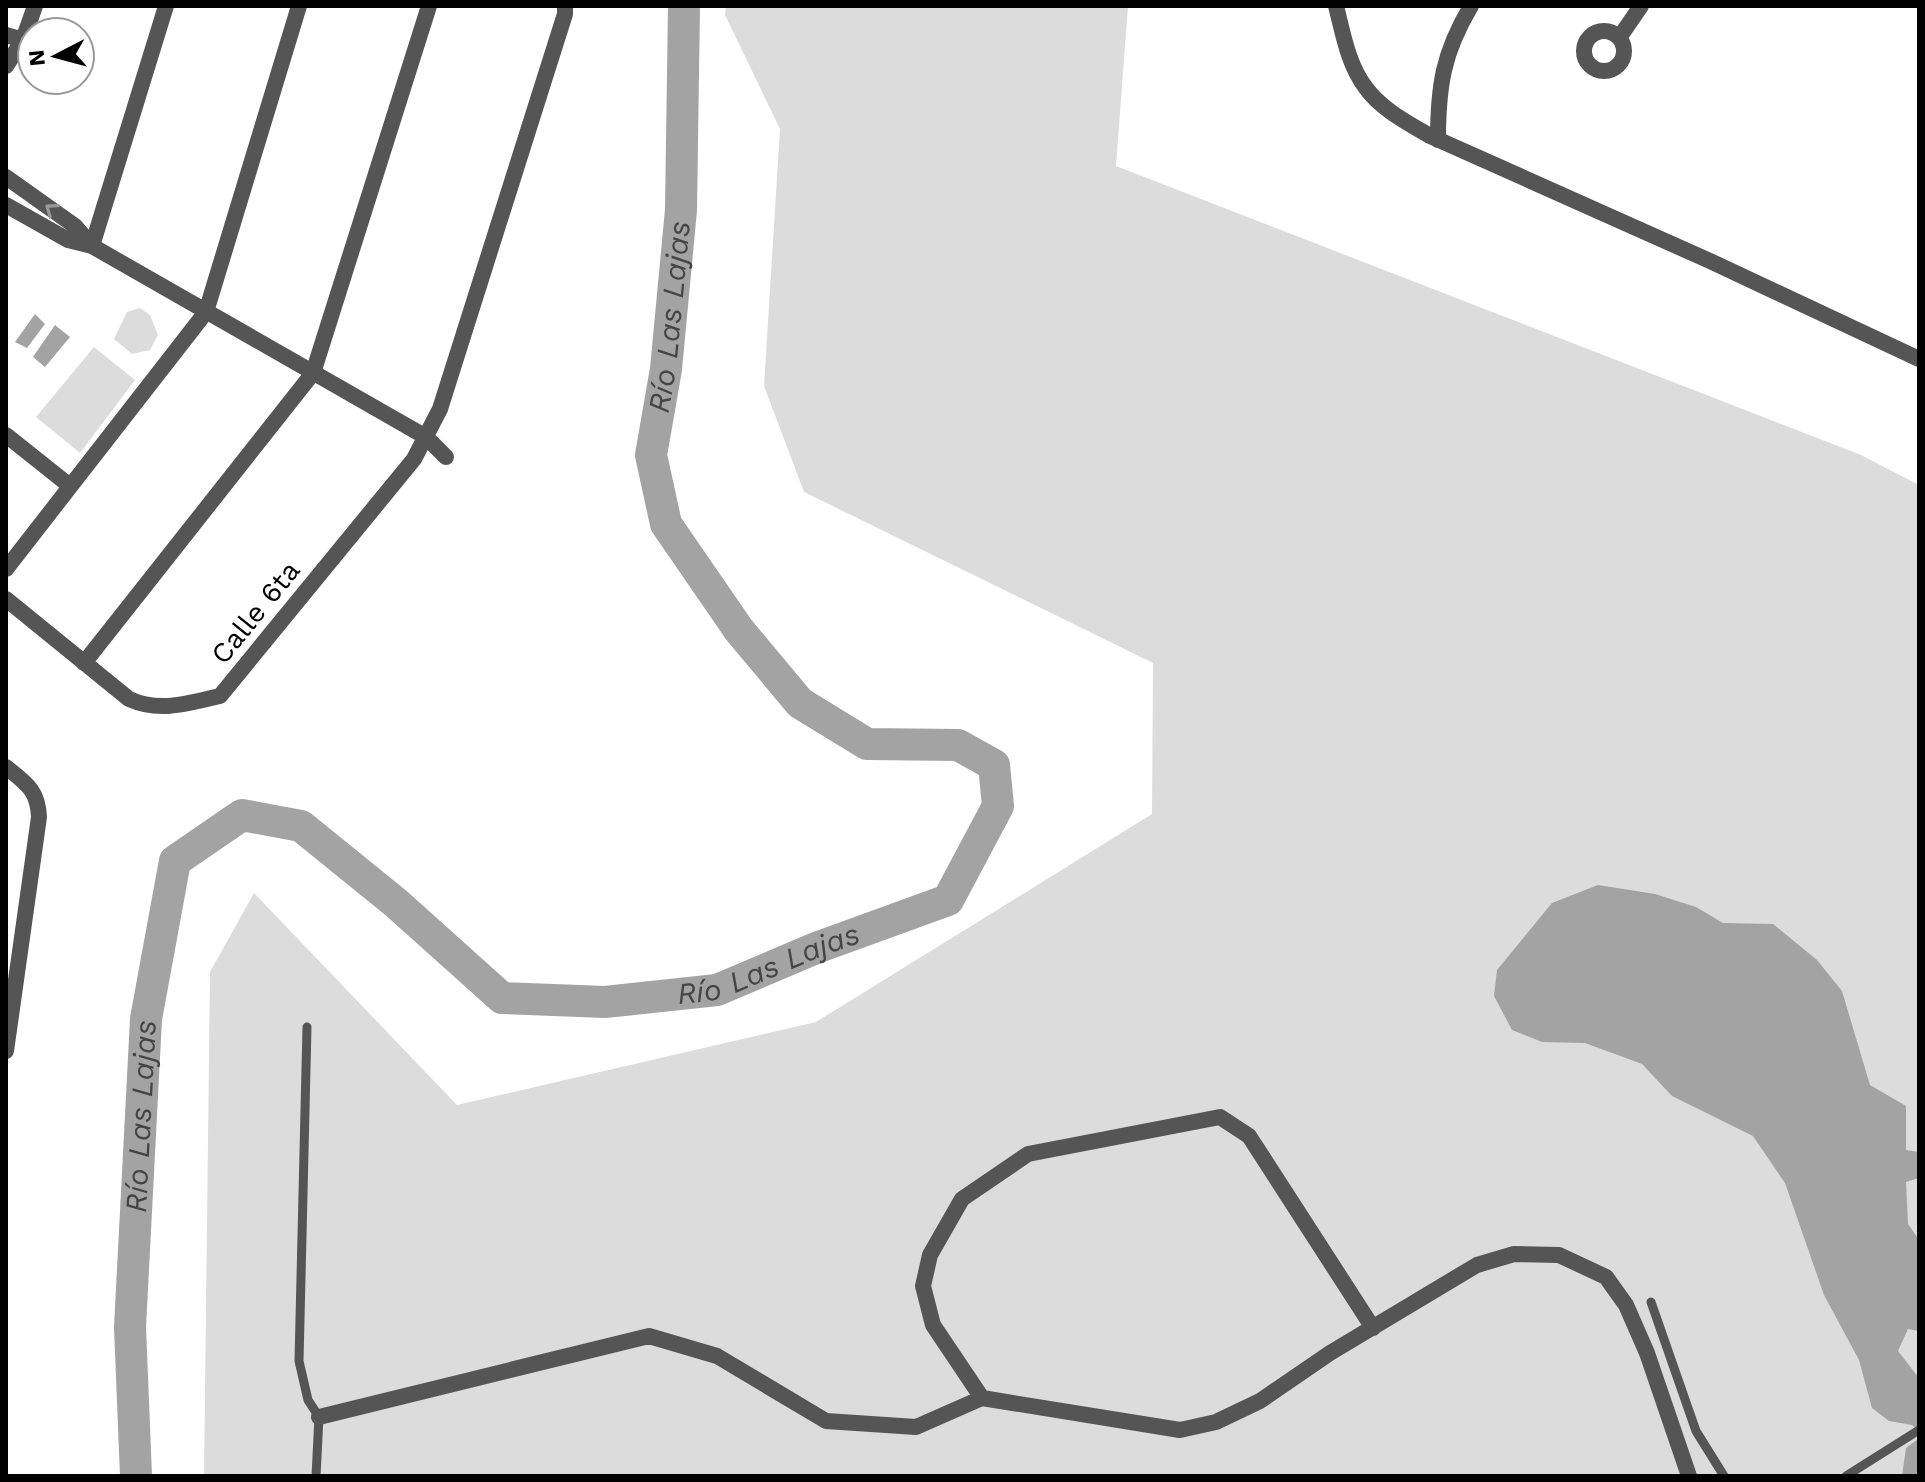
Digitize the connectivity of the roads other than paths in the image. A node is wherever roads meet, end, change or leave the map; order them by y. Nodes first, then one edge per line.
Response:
1 (166, 6) edge
2 (299, 6) edge
3 (429, 6) edge
4 (565, 6) edge
5 (1336, 6) edge
6 (1471, 6) edge
7 (1641, 6) edge
8 (1619, 38) dead end
9 (1438, 140) junction
10 (6, 177) edge
11 (6, 205) edge
12 (92, 246) junction
13 (206, 312) junction
14 (1919, 359) edge
15 (313, 373) junction
16 (6, 435) edge
17 (426, 437) junction
18 (446, 457) dead end
19 (70, 486) junction
20 (6, 569) edge
21 (6, 599) edge
22 (84, 663) junction
23 (6, 767) edge
24 (307, 1027) dead end
25 (6, 1051) edge
26 (1651, 1302) dead end
27 (1373, 1328) junction
28 (982, 1398) junction
29 (319, 1417) junction
30 (1917, 1432) edge
31 (316, 1476) edge
32 (1689, 1476) edge
33 (1724, 1476) edge
34 (1846, 1476) edge

1 - 12 street
2 - 13 street
3 - 15 street
4 - 17 street, Calle 6ta
5 - 9 street
6 - 9 street
7 - 8 street
9 - 14 street
12 -> 10 street
11 - 12 street
12 - 13 street
13 - 15 street
13 - 19 street
15 - 17 street
15 - 22 street
16 - 19 street
17 - 18 street
17 - 22 street, Calle 6ta
19 - 20 street
21 - 22 street, Calle 6ta
23 - 25 street
24 - 29 lane
26 - 33 lane
27 - 28 street
27 - 28 street
27 - 32 street
28 - 29 street
29 - 31 lane
30 - 34 lane

